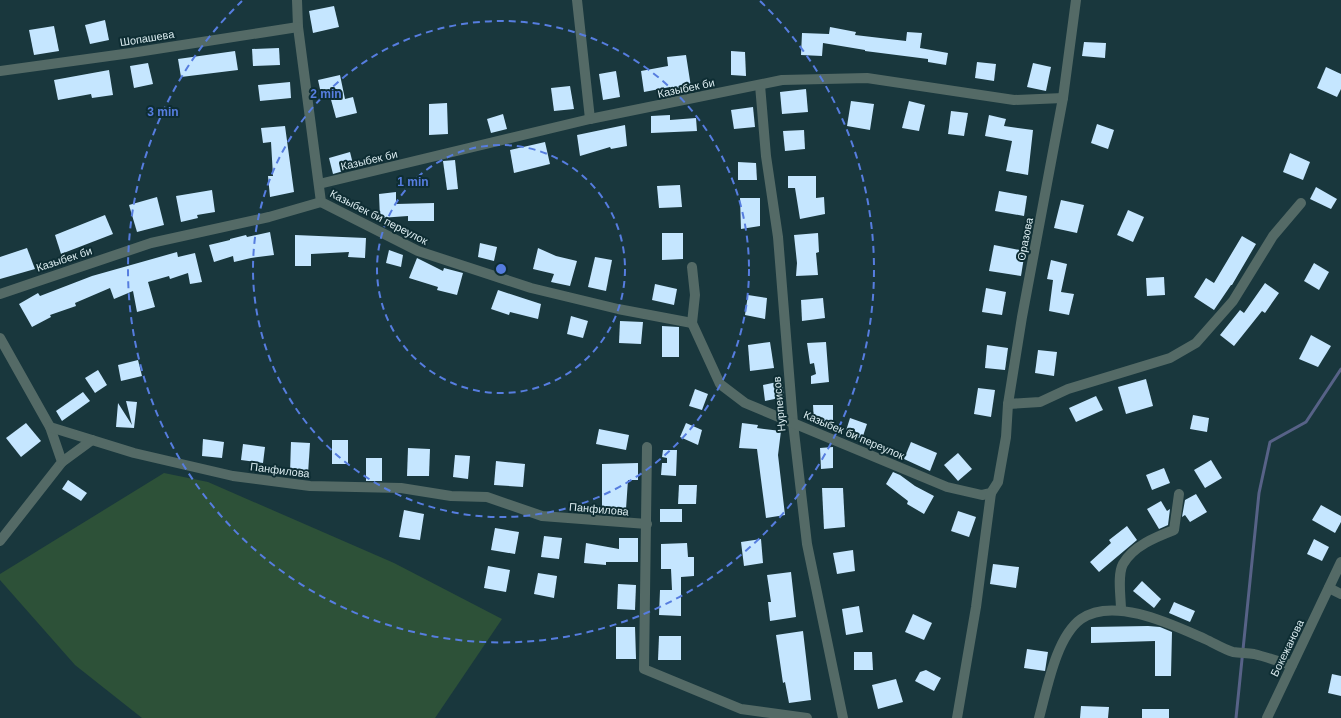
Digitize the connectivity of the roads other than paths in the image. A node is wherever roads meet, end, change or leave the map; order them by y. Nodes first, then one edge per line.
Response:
1 (297, 0) edge
2 (577, 0) edge
3 (1076, 0) edge
4 (298, 27) junction
5 (0, 71) edge
6 (760, 85) junction
7 (1063, 98) junction
8 (590, 119) junction
9 (319, 184) junction
10 (321, 202) junction
11 (1301, 203) dead end
12 (692, 267) dead end
13 (0, 294) edge
14 (692, 323) junction
15 (0, 338) edge
16 (1008, 404) junction
17 (793, 423) junction
18 (50, 427) junction
19 (92, 440) junction
20 (647, 447) dead end
21 (62, 462) junction
22 (991, 493) junction
23 (1179, 494) dead end
24 (647, 524) junction
25 (0, 540) edge
26 (1341, 562) edge
27 (1329, 588) junction
28 (1341, 594) edge
29 (1121, 610) junction
30 (1292, 666) junction
31 (807, 718) edge
32 (843, 718) edge
33 (957, 718) edge
34 (1039, 718) edge
35 (1267, 718) edge

1 - 4 street, Казыбек би переулок
2 - 8 street
3 - 7 street, Оразова
4 - 5 street, Шопашева
4 - 9 street, Казыбек би переулок
6 - 7 street, Казыбек би
6 - 8 street, Казыбек би
6 - 17 street, Нурпеисов
7 - 16 street, Оразова
8 - 9 street, Казыбек би
9 - 10 street, Казыбек би переулок
10 - 13 street, Казыбек би
10 - 14 street, Казыбек би переулок
11 - 16 street
12 - 14 street
14 - 17 street, Казыбек би переулок
15 - 18 street
16 - 22 street, Оразова
17 - 22 street, Казыбек би переулок
17 - 32 street, Нурпеисов
18 - 19 street, Панфилова
18 - 21 street
19 - 21 street
19 - 24 street, Панфилова
20 - 24 street
21 - 25 street
22 - 33 street
23 - 29 street
24 - 31 street
26 - 27 street, Бокежанова
27 - 28 street
27 - 30 street, Бокежанова
29 - 30 street
29 - 34 street
30 - 35 street, Бокежанова

